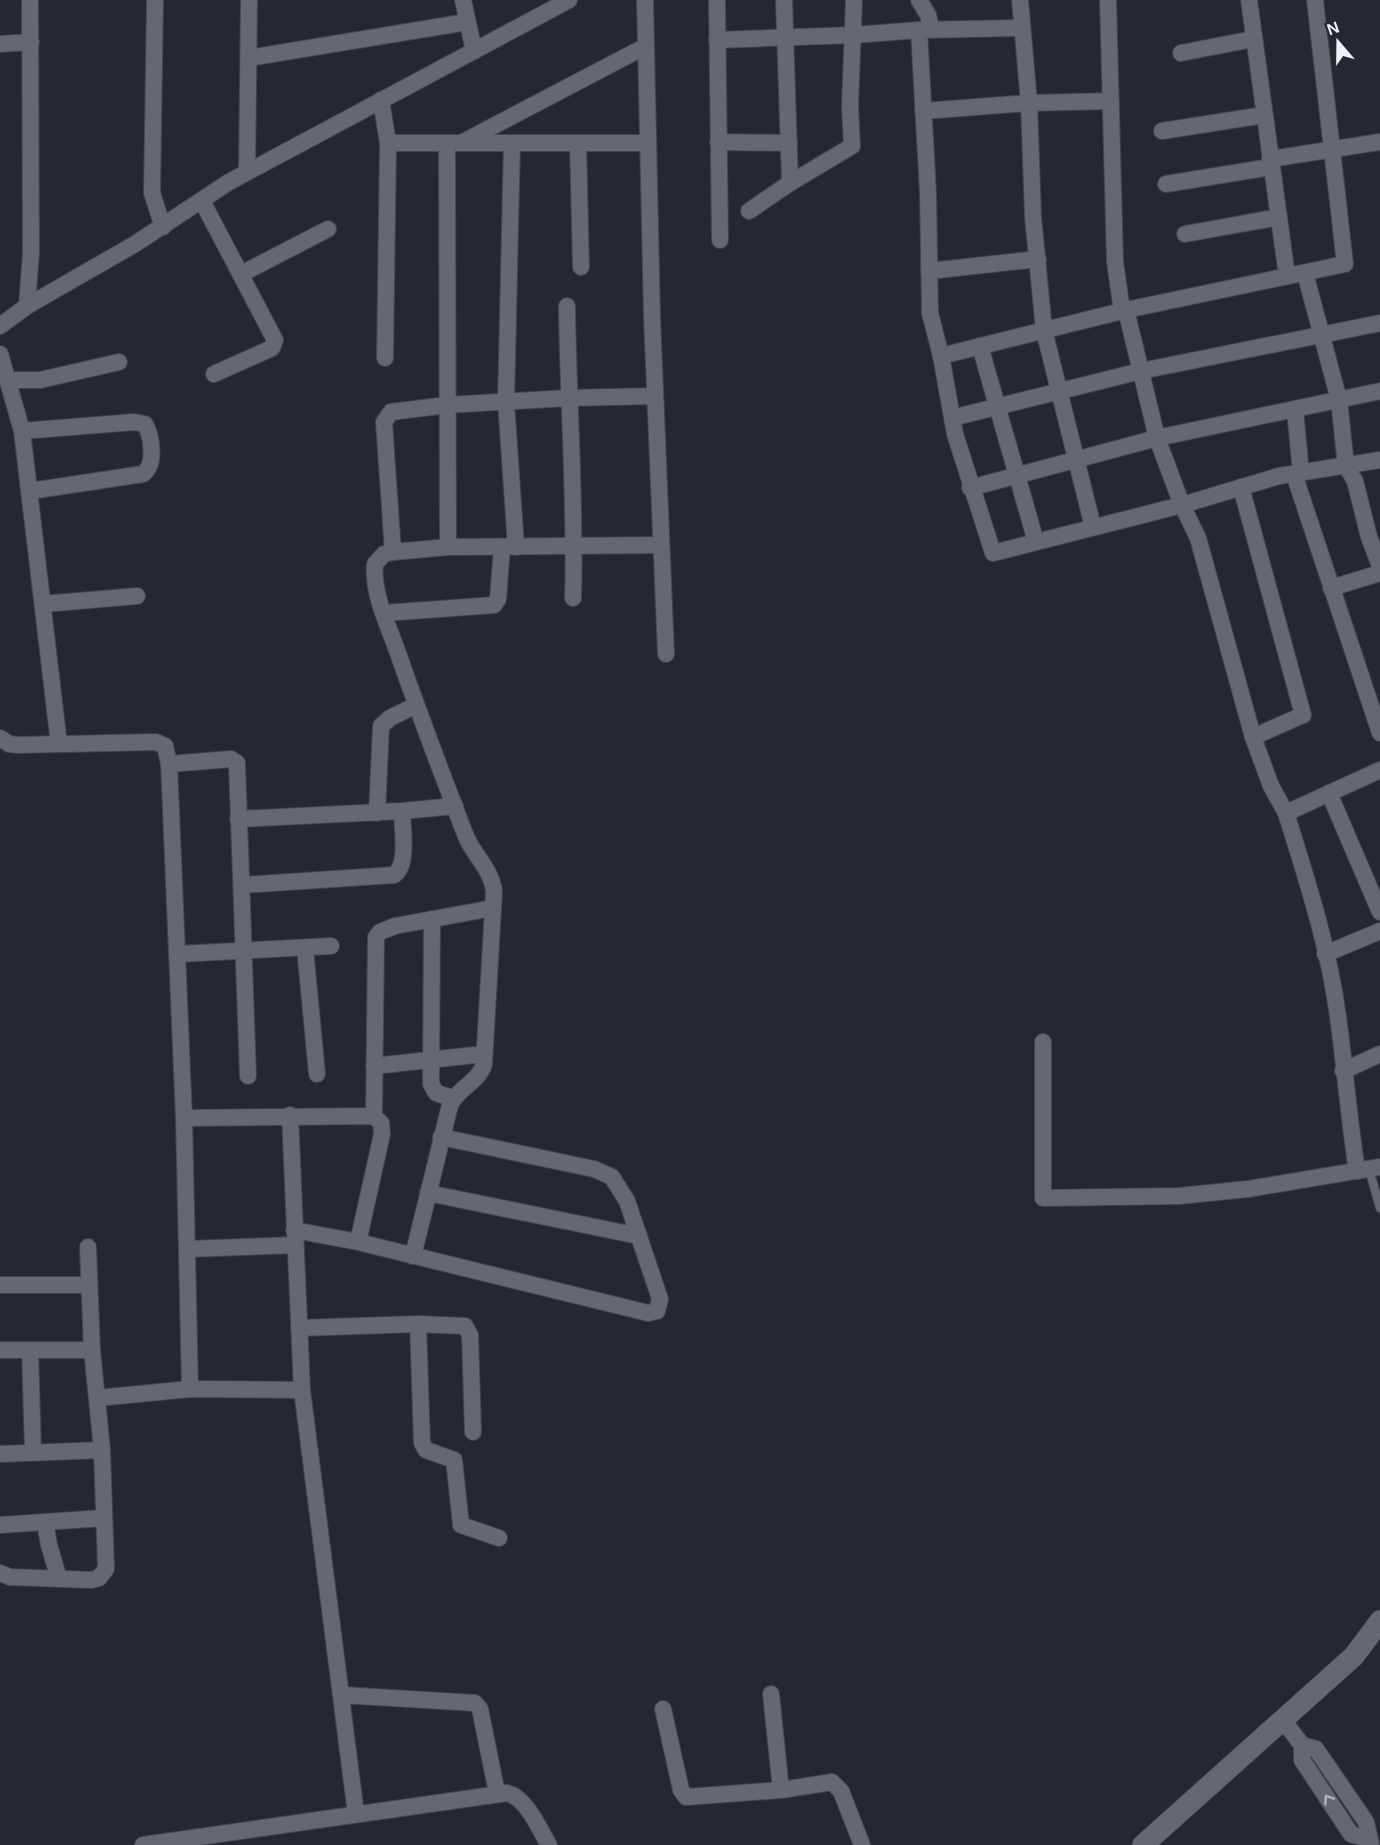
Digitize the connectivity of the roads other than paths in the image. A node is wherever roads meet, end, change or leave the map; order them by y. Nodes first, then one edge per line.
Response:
1 (30, 0) edge
2 (155, 0) edge
3 (249, 0) edge
4 (463, 0) edge
5 (569, 0) edge
6 (645, 0) edge
7 (717, 0) edge
8 (784, 0) edge
9 (854, 0) edge
10 (919, 0) edge
11 (1020, 0) edge
12 (1108, 0) edge
13 (1249, 0) edge
14 (1316, 0) edge
15 (467, 22) junction
16 (1020, 28) junction
17 (925, 29) junction
18 (853, 35) junction
19 (786, 38) junction
20 (1253, 39) junction
21 (717, 40) junction
22 (31, 42) junction
23 (0, 44) edge
24 (646, 46) junction
25 (474, 51) junction
26 (1181, 54) dead end
27 (249, 58) junction
28 (381, 100) junction
29 (1111, 101) junction
30 (1029, 103) junction
31 (923, 111) junction
32 (1264, 115) junction
33 (1162, 131) dead end
34 (718, 142) junction
35 (1380, 142) edge
36 (388, 143) junction
37 (453, 143) junction
38 (512, 143) junction
39 (578, 143) junction
40 (648, 143) junction
41 (789, 143) junction
42 (1333, 150) junction
43 (1271, 163) junction
44 (248, 172) junction
45 (790, 183) junction
46 (1166, 184) dead end
47 (202, 201) junction
48 (749, 211) dead end
49 (1279, 217) junction
50 (163, 227) junction
51 (328, 229) dead end
52 (1185, 234) dead end
53 (720, 240) dead end
54 (1038, 259) junction
55 (581, 267) dead end
56 (929, 271) junction
57 (1305, 273) junction
58 (241, 274) junction
59 (1287, 276) junction
60 (27, 306) junction
61 (567, 306) dead end
62 (1124, 310) junction
63 (1380, 323) edge
64 (0, 326) edge
65 (1044, 330) junction
66 (1320, 334) junction
67 (980, 346) junction
68 (0, 354) edge
69 (941, 356) junction
70 (385, 358) dead end
71 (119, 362) dead end
72 (1141, 371) junction
73 (214, 374) dead end
74 (7, 383) edge
75 (1380, 391) edge
76 (1060, 392) junction
77 (655, 396) junction
78 (568, 398) junction
79 (1339, 400) junction
80 (506, 402) junction
81 (447, 405) junction
82 (997, 408) junction
83 (1294, 410) junction
84 (952, 418) junction
85 (22, 431) junction
86 (1157, 438) junction
87 (1077, 459) junction
88 (1380, 460) edge
89 (1346, 466) junction
90 (1297, 473) junction
91 (1019, 475) junction
92 (970, 488) junction
93 (1241, 488) junction
94 (30, 492) junction
95 (1182, 505) junction
96 (1093, 527) junction
97 (1036, 542) junction
98 (661, 545) junction
99 (575, 546) junction
100 (447, 547) junction
101 (509, 547) junction
102 (393, 552) junction
103 (1380, 566) edge
104 (1380, 573) edge
105 (1331, 588) junction
106 (137, 596) dead end
107 (573, 598) dead end
108 (43, 604) junction
109 (384, 613) junction
110 (666, 654) dead end
111 (416, 705) junction
112 (1380, 733) edge
113 (1253, 737) junction
114 (0, 738) edge
115 (59, 744) junction
116 (169, 764) junction
117 (1380, 770) edge
118 (1329, 794) junction
119 (455, 806) junction
120 (402, 812) junction
121 (377, 813) junction
122 (1286, 813) junction
123 (238, 819) junction
124 (242, 885) junction
125 (494, 908) junction
126 (1380, 912) edge
127 (432, 919) junction
128 (1380, 931) edge
129 (331, 946) dead end
130 (305, 948) junction
131 (243, 951) junction
132 (178, 954) junction
133 (1325, 954) junction
134 (1043, 1042) dead end
135 (484, 1054) junction
136 (1380, 1054) edge
137 (431, 1061) junction
138 (374, 1066) junction
139 (1343, 1071) junction
140 (317, 1074) dead end
141 (248, 1076) dead end
142 (453, 1098) junction
143 (290, 1115) junction
144 (374, 1116) junction
145 (184, 1118) junction
146 (441, 1137) junction
147 (1369, 1169) edge
148 (428, 1193) junction
149 (1380, 1208) edge
150 (639, 1236) junction
151 (295, 1238) junction
152 (358, 1242) junction
153 (88, 1247) dead end
154 (188, 1249) junction
155 (413, 1256) junction
156 (0, 1285) edge
157 (89, 1285) junction
158 (418, 1324) junction
159 (299, 1328) junction
160 (0, 1350) edge
161 (30, 1350) junction
162 (92, 1350) junction
163 (190, 1389) junction
164 (302, 1390) junction
165 (97, 1398) junction
166 (472, 1432) dead end
167 (102, 1450) junction
168 (33, 1452) junction
169 (0, 1454) edge
170 (104, 1518) junction
171 (45, 1522) junction
172 (0, 1525) edge
173 (499, 1538) dead end
174 (0, 1573) edge
175 (59, 1579) junction
176 (1380, 1621) edge
177 (771, 1694) dead end
178 (342, 1695) junction
179 (663, 1709) dead end
180 (1282, 1719) junction
181 (781, 1790) junction
182 (497, 1793) junction
183 (356, 1814) junction
184 (1369, 1842) edge
185 (144, 1845) edge
186 (549, 1845) edge
187 (862, 1845) edge
188 (1143, 1845) edge

1 - 22 street
2 - 50 street
3 - 27 street
4 - 15 street
5 - 25 street
6 - 24 street
7 - 21 street
8 - 19 street
9 - 18 street
10 - 17 street
11 - 16 street
12 - 29 street
13 - 20 street
14 - 42 street
15 - 25 street
15 - 27 street
16 - 17 street
16 - 30 street
17 - 18 street
17 - 31 street
18 - 19 street
18 - 45 street
19 - 21 street
19 - 41 street
20 - 26 street
20 - 32 street
21 - 34 street
22 - 23 street
22 - 60 street
24 - 37 street
24 - 40 street
25 - 28 street
27 - 44 street
28 - 36 street
28 - 44 street
29 - 30 street
29 - 62 street
30 - 31 street
30 - 54 street
31 - 56 street
32 - 33 street
32 - 43 street
34 - 41 street
34 - 53 street
35 - 42 street
36 - 37 street
36 - 70 street
37 - 38 street
37 - 81 street
38 - 39 street
38 - 80 street
39 - 40 street
39 - 55 street
40 - 77 street
41 - 45 street
42 - 43 street
42 - 57 street
43 - 46 street
43 - 49 street
44 - 47 street
45 - 48 street
47 - 50 street
47 - 58 street
49 - 52 street
49 - 59 street
50 - 60 street
51 - 58 street
54 - 56 street
54 - 65 street
56 - 69 street
57 - 59 street
57 - 66 street
58 - 73 street
59 - 62 street
60 - 64 street
61 - 78 street
62 - 65 street
62 - 72 street
63 - 66 street
65 - 67 street
65 - 76 street
66 - 72 street
66 - 79 street
67 - 69 street
67 - 82 street
68 - 74 street
69 - 84 street
71 - 74 street
72 - 76 street
72 - 86 street
74 - 85 street
75 - 79 street
76 - 82 street
76 - 87 street
77 - 78 street
77 - 98 street
78 - 80 street
78 - 99 street
79 - 83 street
79 - 89 street
80 - 81 street
80 - 101 street
81 - 100 street
81 - 102 street
82 - 84 street
82 - 91 street
83 - 86 street
83 - 90 street
84 - 92 street
85 - 94 street
85 - 94 street
86 - 87 street
86 - 95 street
87 - 91 street
87 - 96 street
88 - 89 street
89 - 90 street
89 - 103 street
90 - 93 street
90 - 105 street
91 - 92 street
91 - 97 street
92 - 97 street
93 - 95 street
93 - 113 street
94 - 108 street
95 - 96 street
95 - 113 street
96 - 97 street
98 - 99 street
98 - 110 street
99 - 101 street
99 - 107 street
100 - 101 street
100 - 102 street
101 - 109 street
102 - 109 street
104 - 105 street
105 - 112 street
106 - 108 street
108 - 115 street
109 - 111 street
111 - 119 street
111 - 121 street
113 - 122 street
114 - 115 street
115 - 116 street
116 - 123 street
116 - 132 street
117 - 118 street
118 - 122 street
118 - 126 street
119 - 120 street
119 - 125 street
120 - 121 street
120 - 124 street
121 - 123 street
122 - 133 street
123 - 124 street
124 - 131 street
125 - 127 street
125 - 135 street
127 - 137 street
127 - 138 street
128 - 133 street
129 - 130 street
130 - 131 street
130 - 140 street
131 - 132 street
131 - 141 street
132 - 145 street
133 - 139 street
134 - 147 street
135 - 137 street
135 - 142 street
136 - 139 street
137 - 138 street
137 - 142 street
138 - 144 street
139 - 147 street
142 - 146 street
143 - 144 street
143 - 145 street
143 - 151 street
144 - 152 street
145 - 154 street
146 - 148 street
146 - 150 street
147 - 149 lane
148 - 150 street
148 - 155 street
150 - 155 street
151 - 152 street
151 - 154 street
151 - 159 street
152 - 155 street
153 - 157 street
154 - 163 street
156 - 157 street
157 - 162 street
158 - 159 street
158 - 166 street
158 - 173 street
159 - 164 street
160 - 161 street
161 - 162 street
161 - 168 street
162 - 165 street
163 - 164 street
163 - 165 street
164 - 178 street
165 - 167 street
167 - 168 street
167 - 170 street
168 - 169 street
170 - 171 street
170 - 175 street
171 - 172 street
171 - 175 street
174 - 175 street
176 - 180 street
177 - 181 street
178 - 182 street
178 - 183 street
179 - 181 street
180 - 184 street
180 - 188 street
181 - 187 street
182 - 183 street
182 - 186 street
183 - 185 street

